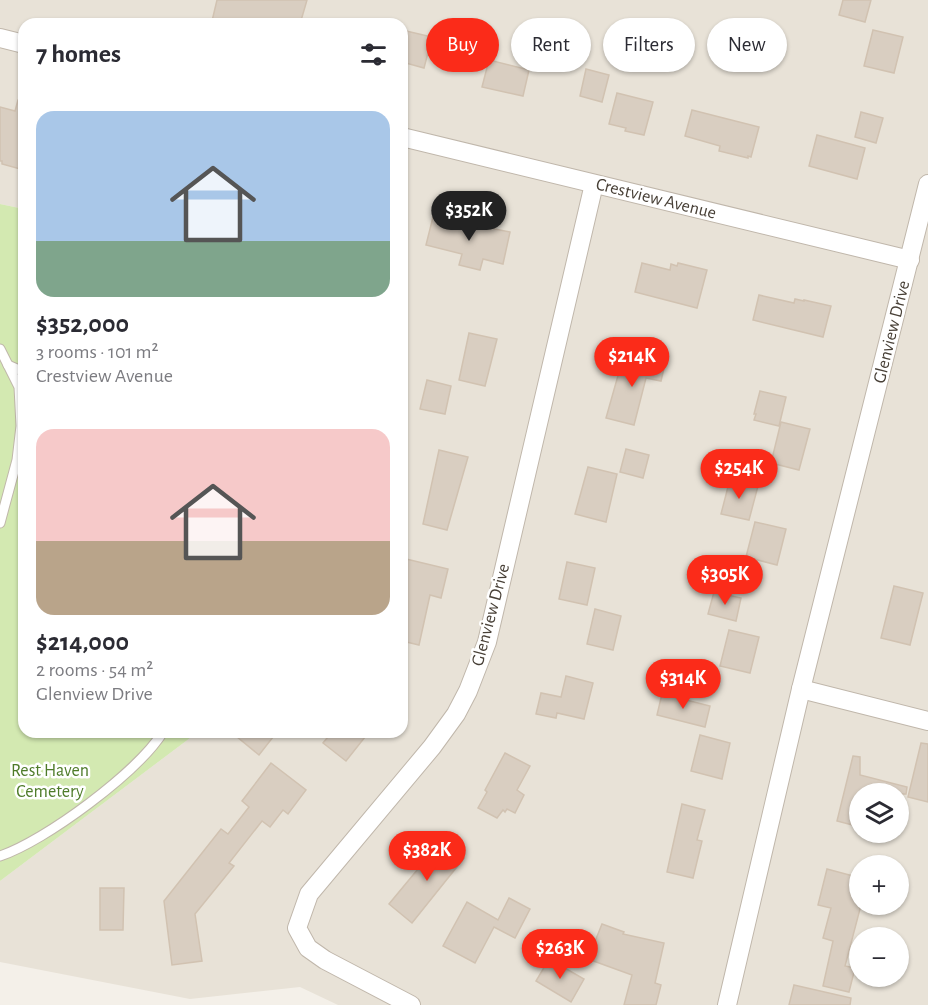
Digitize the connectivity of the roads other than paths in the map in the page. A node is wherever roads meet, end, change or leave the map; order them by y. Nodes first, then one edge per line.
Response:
1 (0, 38) edge
2 (18, 42) edge
3 (408, 138) edge
4 (594, 184) junction
5 (928, 184) edge
6 (910, 260) junction
7 (0, 349) edge
8 (8, 365) junction
9 (18, 369) edge
10 (18, 385) edge
11 (18, 454) edge
12 (1, 518) edge
13 (801, 689) junction
14 (928, 721) edge
15 (158, 738) edge
16 (0, 856) edge
17 (411, 1005) edge
18 (727, 1005) edge

1 - 2 street
3 - 4 street, Crestview Avenue
4 - 6 street, Crestview Avenue
4 - 17 street, Glenview Drive
5 - 6 street, Glenview Drive
6 - 13 street, Glenview Drive
7 - 8 lane
8 - 9 lane
8 - 10 lane
11 - 12 lane
13 - 14 street
13 - 18 street, Glenview Drive
15 - 16 lane

